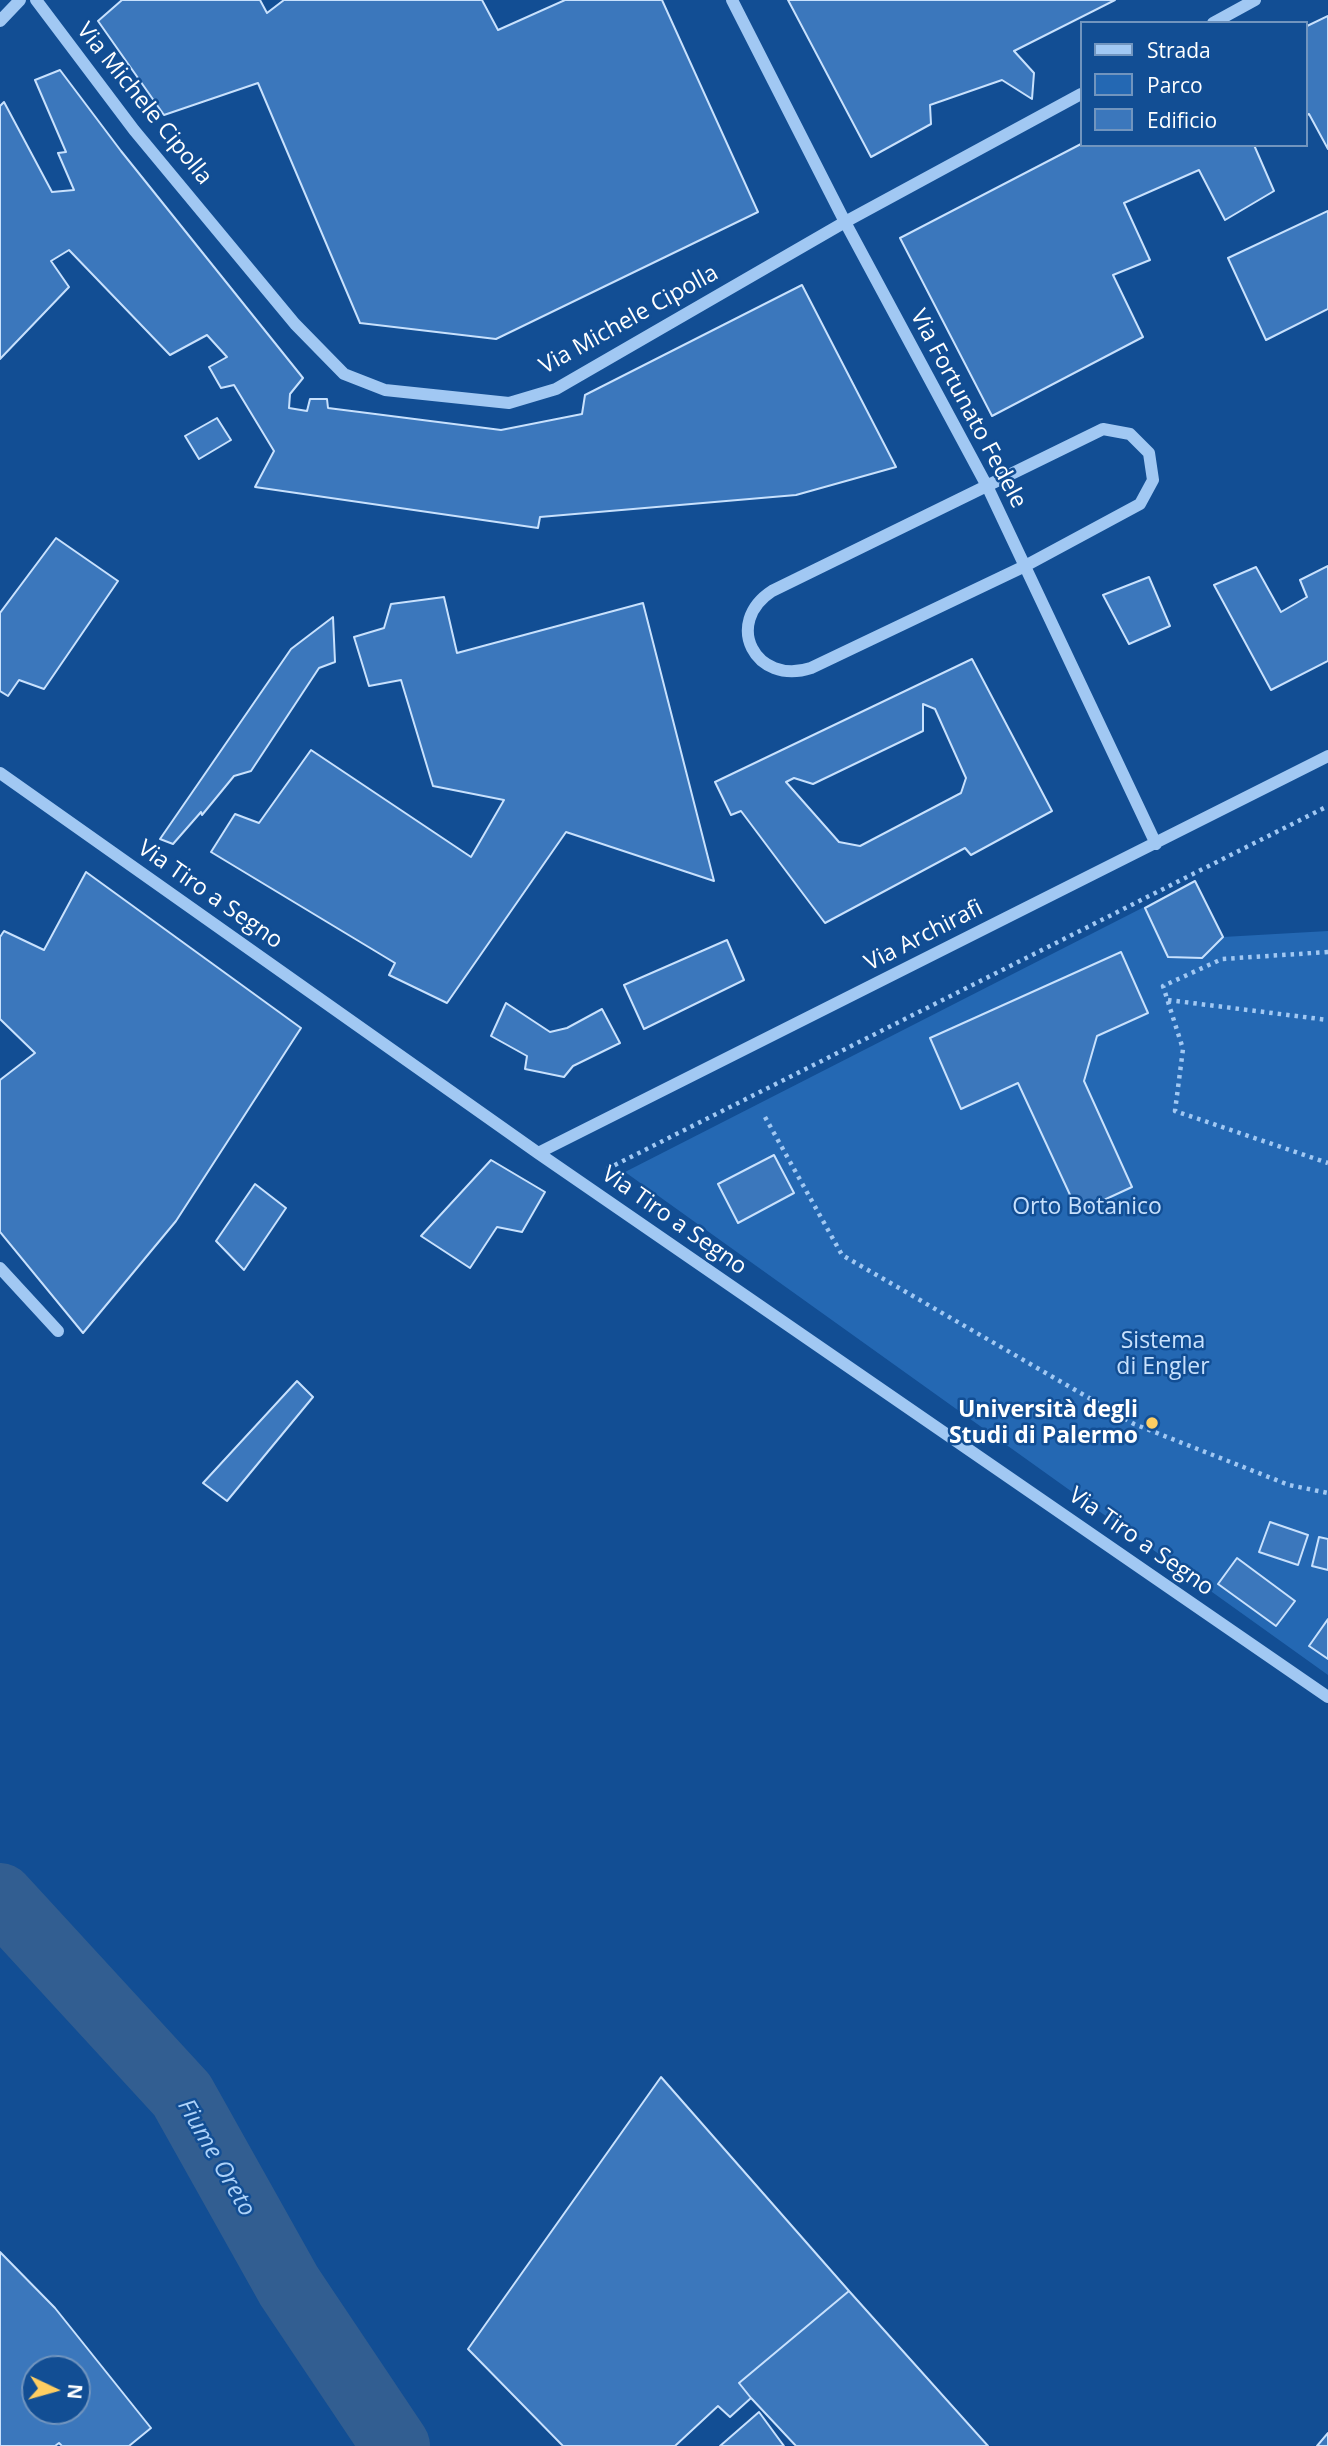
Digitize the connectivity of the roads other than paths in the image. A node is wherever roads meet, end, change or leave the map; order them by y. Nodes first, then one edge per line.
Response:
1 (20, 0) edge
2 (36, 0) edge
3 (732, 0) edge
4 (1255, 0) edge
5 (0, 21) edge
6 (1217, 21) edge
7 (1080, 95) edge
8 (845, 222) junction
9 (988, 488) junction
10 (1025, 566) junction
11 (1328, 756) edge
12 (0, 773) edge
13 (1156, 844) junction
14 (538, 1153) junction
15 (0, 1268) edge
16 (58, 1331) dead end
17 (1328, 1697) edge

1 - 5 street
2 - 8 street, Via Michele Cipolla
3 - 8 street, Via Fortunato Fedele
4 - 6 street
7 - 8 street, Via Michele Cipolla
8 - 9 street, Via Fortunato Fedele
9 - 10 street, Via Fortunato Fedele
9 - 10 street
9 - 10 street
10 - 13 street, Via Fortunato Fedele
11 - 13 street, Via Archirafi
12 - 14 street, Via Tiro a Segno
13 - 14 street, Via Archirafi
14 - 17 street, Via Tiro a Segno
15 - 16 street

